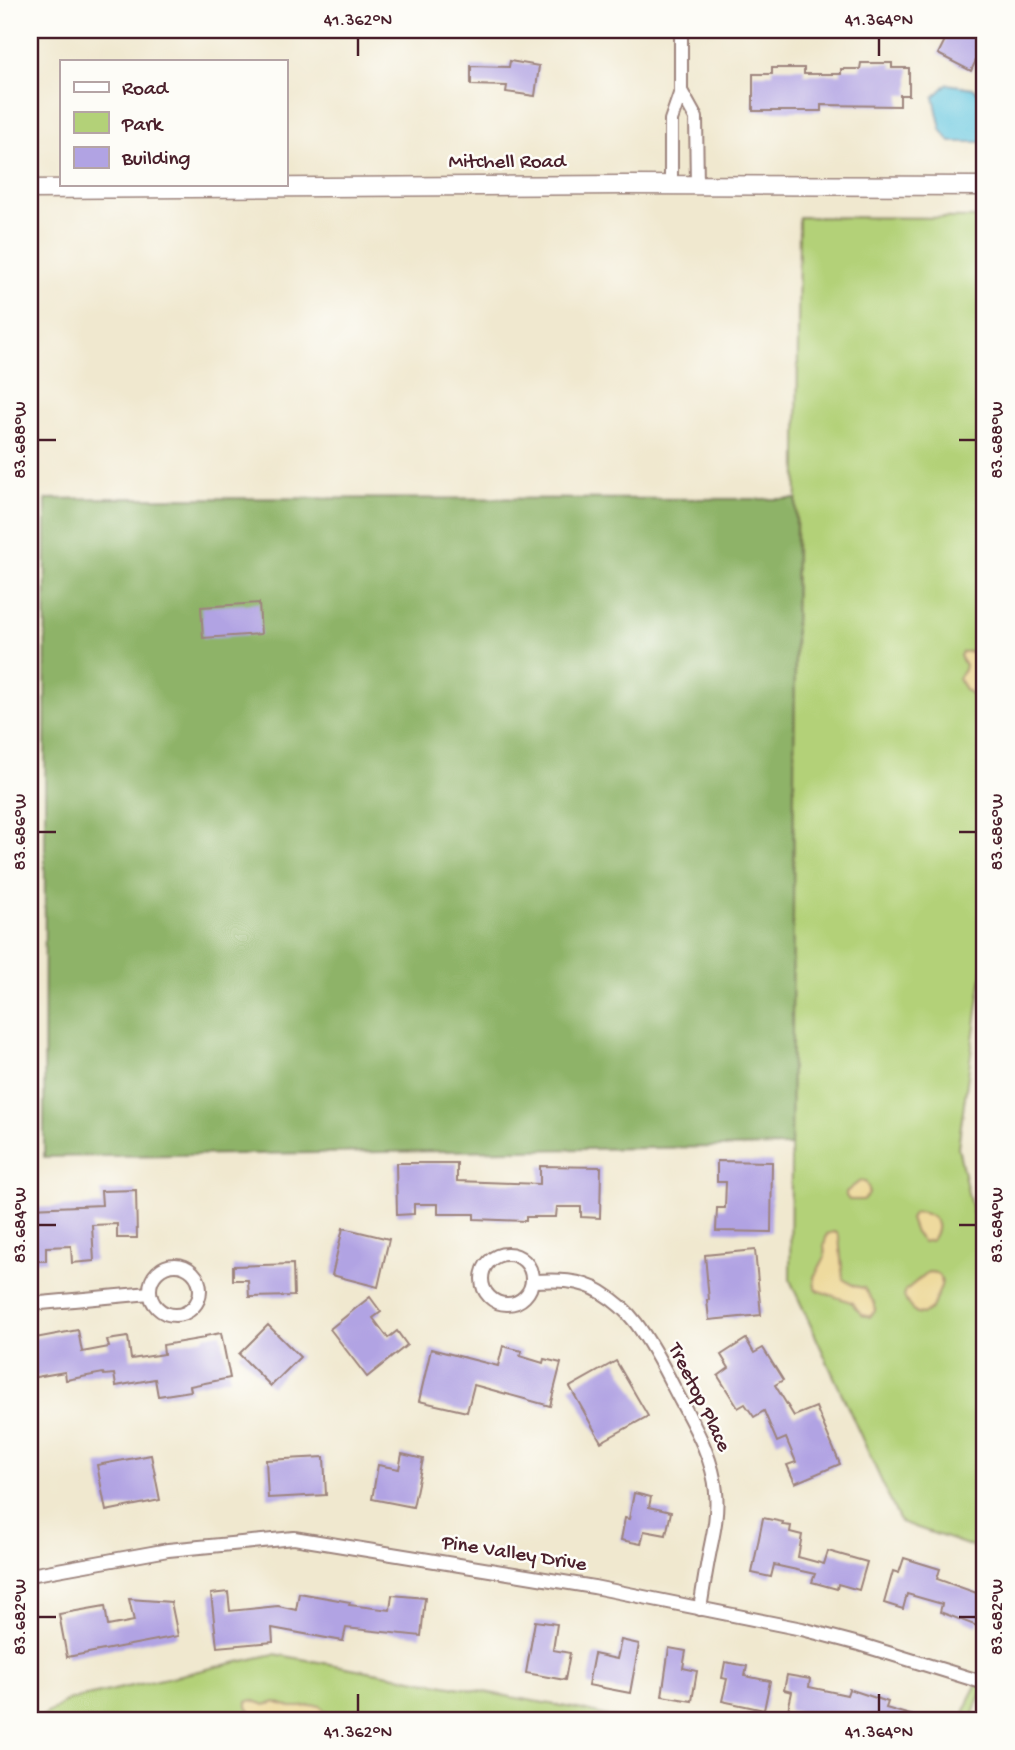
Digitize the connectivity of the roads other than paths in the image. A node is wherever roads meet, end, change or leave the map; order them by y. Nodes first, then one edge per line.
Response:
1 (681, 30) edge
2 (681, 91) junction
3 (671, 185) junction
4 (697, 185) junction
5 (985, 186) edge
6 (30, 190) edge
7 (533, 1281) junction
8 (150, 1293) junction
9 (30, 1304) edge
10 (30, 1575) edge
11 (700, 1609) junction
12 (985, 1683) edge

1 - 2 street
2 - 3 street
2 - 4 street
3 - 4 street, Mitchell Road
3 - 6 street, Mitchell Road
4 - 5 street, Mitchell Road
7 - 7 street
7 - 11 street, Treetop Place
8 - 8 street
8 - 9 street
10 - 11 street, Pine Valley Drive
11 - 12 street, Pine Valley Drive

